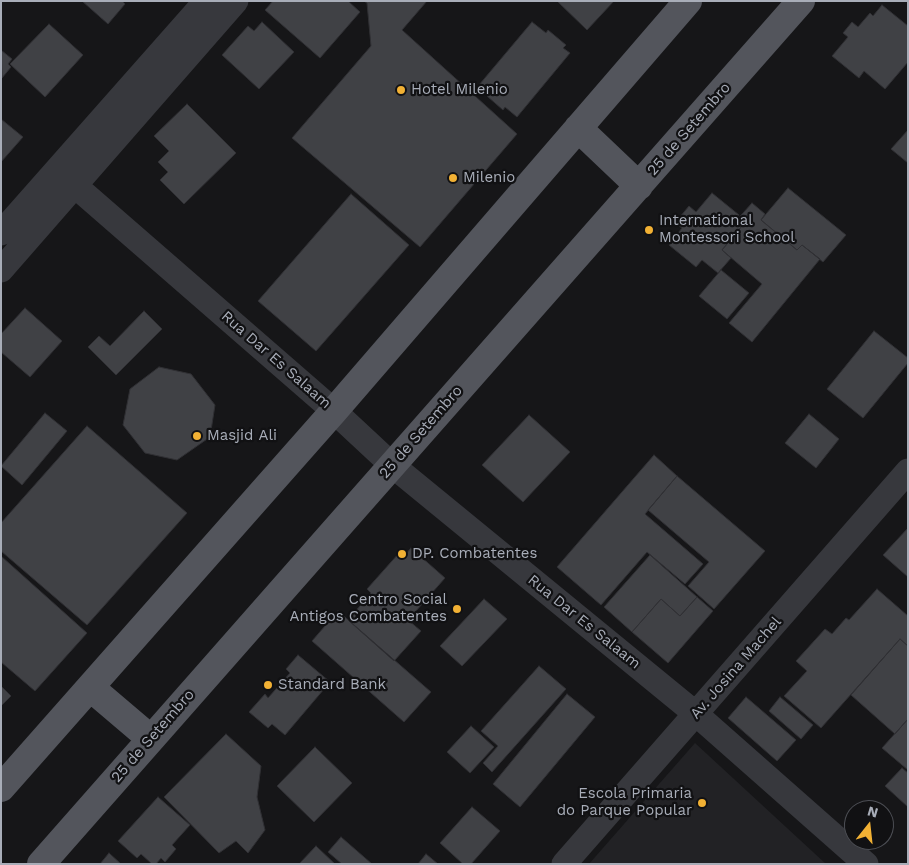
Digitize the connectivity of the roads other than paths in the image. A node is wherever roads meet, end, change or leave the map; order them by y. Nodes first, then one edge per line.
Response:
1 (206, 1) edge
2 (688, 1) edge
3 (801, 1) edge
4 (235, 2) edge
5 (578, 128) junction
6 (66, 178) junction
7 (639, 186) junction
8 (1, 233) edge
9 (1, 270) edge
10 (334, 411) junction
11 (392, 465) junction
12 (908, 470) edge
13 (91, 688) junction
14 (696, 714) junction
15 (151, 738) junction
16 (1, 788) edge
17 (41, 864) edge
18 (564, 864) edge
19 (866, 864) edge

1 - 6 street
2 - 5 main road
3 - 7 main road, 25 de Setembro
4 - 6 street
5 - 7 main road
5 - 10 main road
6 - 8 street
6 - 9 street
6 - 10 street, Rua Dar Es Salaam
7 - 11 main road, 25 de Setembro
10 - 11 street, Rua Dar Es Salaam
10 - 13 main road
11 - 14 street, Rua Dar Es Salaam
11 - 15 main road, 25 de Setembro
12 - 14 street, Av. Josina Machel
13 - 15 main road
13 - 16 main road
14 - 18 street, Av. Josina Machel
14 - 19 street, Rua Dar Es Salaam
15 - 17 main road, 25 de Setembro

